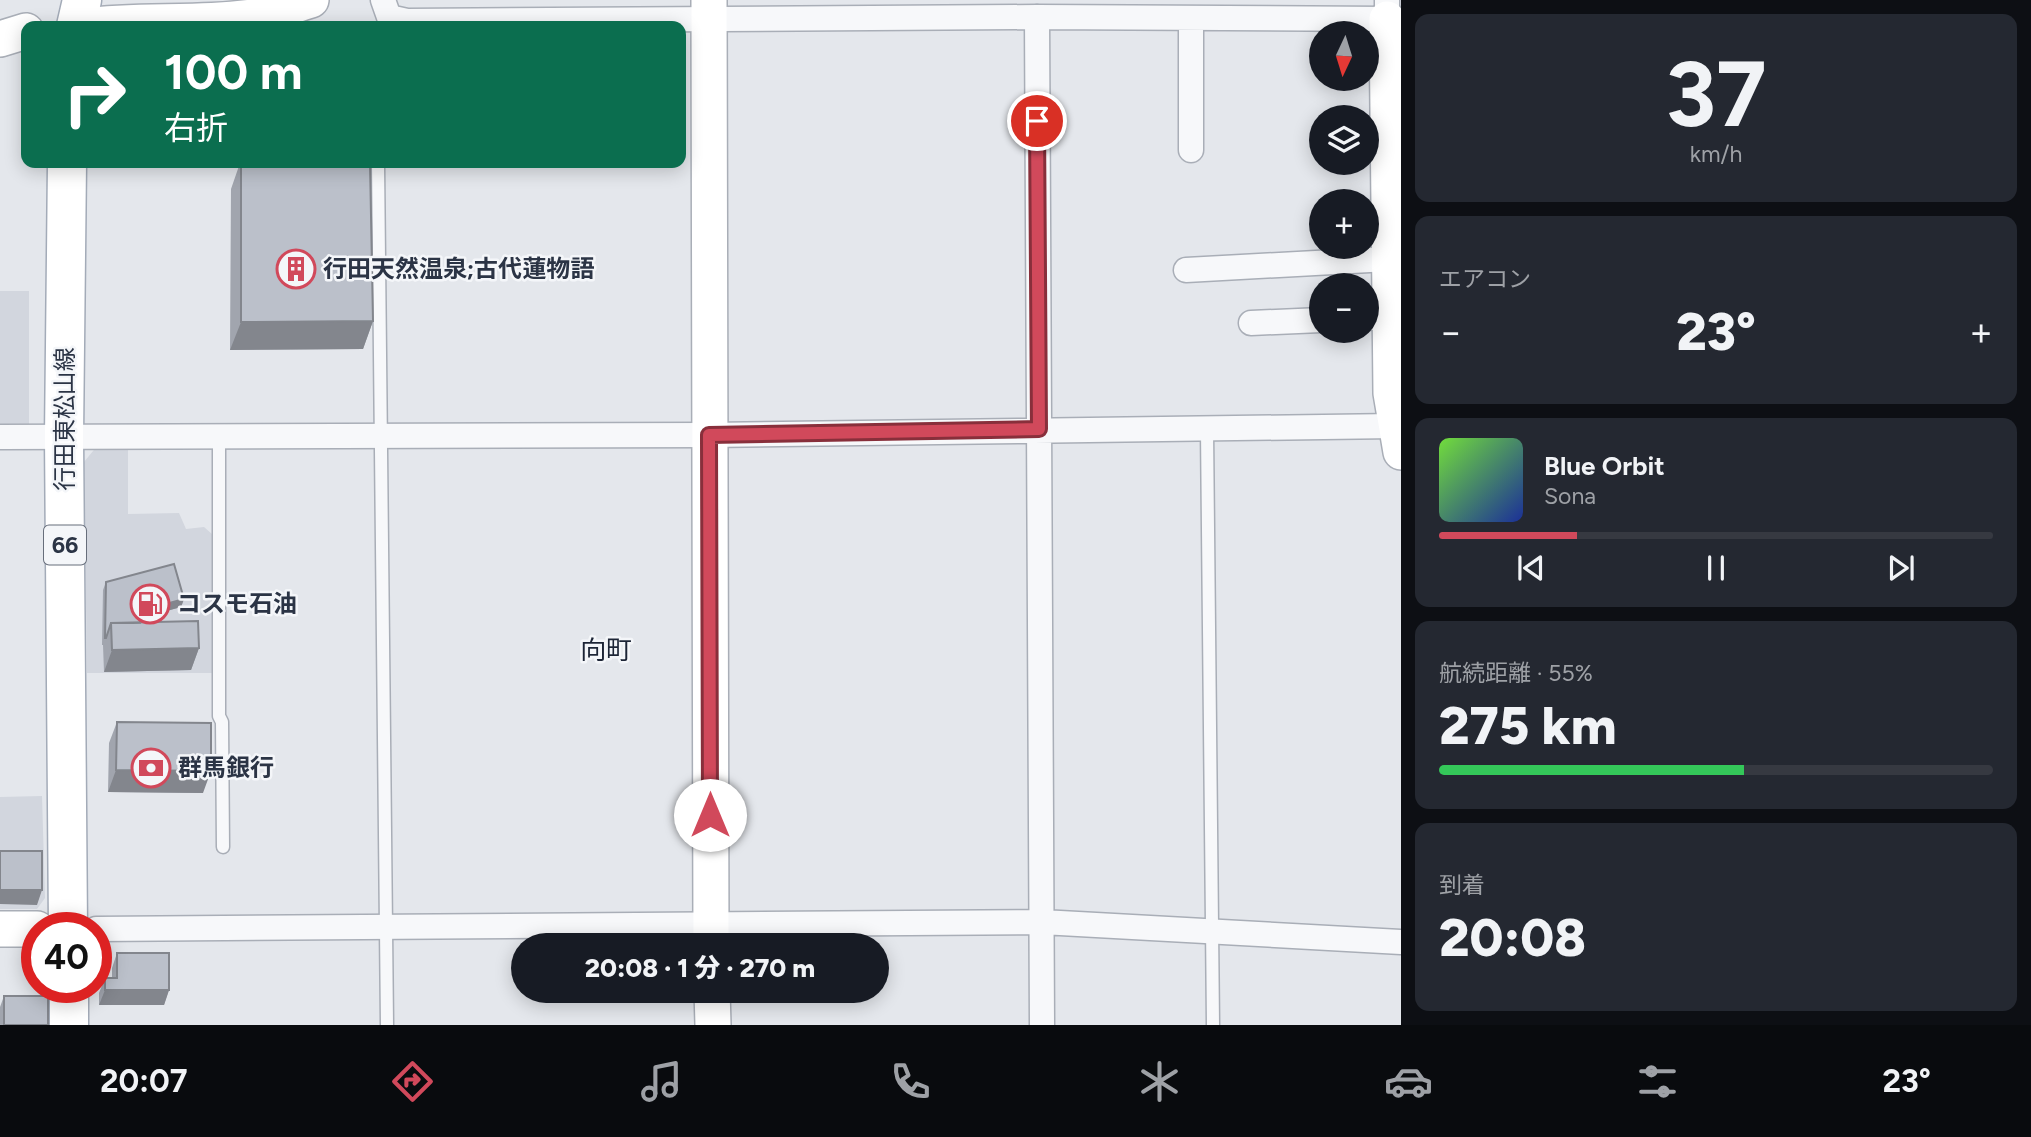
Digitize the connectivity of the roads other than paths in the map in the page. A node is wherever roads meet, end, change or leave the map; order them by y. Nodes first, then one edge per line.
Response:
1 (82, 0) edge
2 (311, 0) edge
3 (710, 9) edge
4 (1387, 10) edge
5 (386, 14) edge
6 (1037, 17) junction
7 (1191, 18) junction
8 (77, 21) edge
9 (195, 21) edge
10 (1191, 150) dead end
11 (67, 168) edge
12 (378, 168) edge
13 (1388, 259) junction
14 (1186, 270) dead end
15 (1379, 306) edge
16 (1309, 321) edge
17 (1251, 323) dead end
18 (1379, 328) edge
19 (1039, 429) junction
20 (1207, 430) junction
21 (382, 435) junction
22 (709, 435) junction
23 (219, 436) junction
24 (0, 437) edge
25 (64, 437) junction
26 (1398, 439) edge
27 (223, 847) dead end
28 (68, 912) edge
29 (1042, 922) junction
30 (386, 926) junction
31 (0, 929) edge
32 (21, 929) edge
33 (112, 929) edge
34 (1212, 930) junction
35 (670, 933) edge
36 (711, 933) edge
37 (739, 933) edge
38 (1401, 942) edge
39 (69, 1003) edge
40 (712, 1003) edge
41 (69, 1025) edge
42 (387, 1025) edge
43 (713, 1025) edge
44 (1042, 1025) edge
45 (1213, 1025) edge

1 - 8 main road
2 - 9 street
3 - 5 street
3 - 6 street
3 - 22 street
4 - 7 street
4 - 13 street
6 - 7 street
6 - 19 street
7 - 10 street
11 - 25 main road, 行田東松山線 / 66
12 - 21 lane
13 - 14 street
13 - 15 street
16 - 17 street
18 - 26 street
19 - 20 street
19 - 22 street
19 - 29 street
20 - 26 street
20 - 34 lane
21 - 22 street
21 - 23 street
21 - 30 lane
22 - 36 street
23 - 25 street
23 - 27 lane
24 - 25 street
25 - 28 main road, 行田東松山線 / 66
29 - 34 street
29 - 37 street
29 - 44 street
30 - 33 street
30 - 35 street
30 - 42 lane
31 - 32 street
34 - 38 street
34 - 45 lane
39 - 41 main road
40 - 43 street

